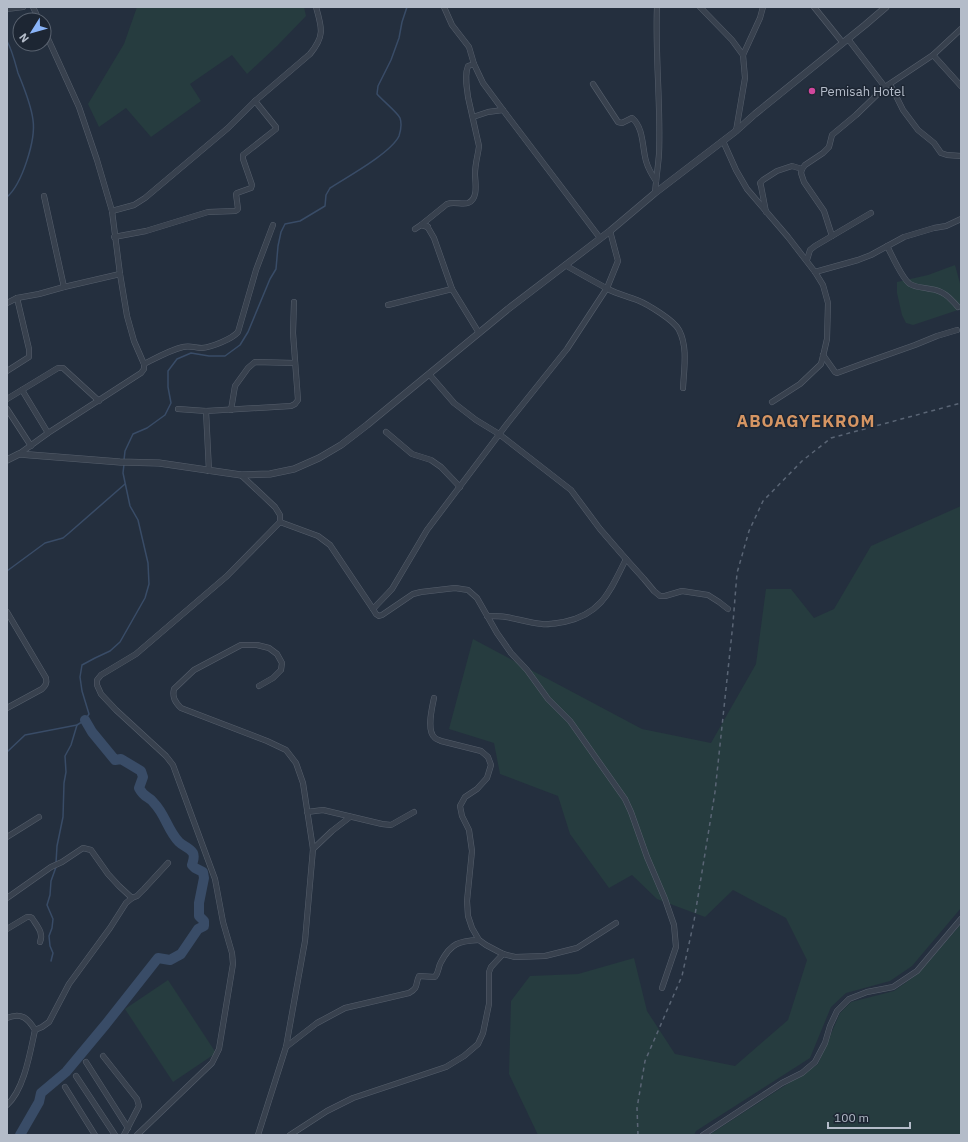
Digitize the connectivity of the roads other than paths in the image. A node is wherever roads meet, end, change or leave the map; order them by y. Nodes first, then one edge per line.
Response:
1 (23, 7) edge
2 (316, 7) edge
3 (444, 7) edge
4 (656, 7) edge
5 (700, 7) edge
6 (764, 7) edge
7 (814, 7) edge
8 (886, 7) edge
9 (7, 9) edge
10 (961, 29) edge
11 (848, 39) junction
12 (842, 44) junction
13 (52, 48) edge
14 (742, 55) junction
15 (933, 55) junction
16 (474, 64) junction
17 (593, 84) dead end
18 (888, 85) junction
19 (961, 86) edge
20 (255, 101) junction
21 (502, 110) junction
22 (473, 117) junction
23 (736, 131) junction
24 (723, 142) junction
25 (961, 156) edge
26 (802, 169) junction
27 (656, 181) junction
28 (655, 193) junction
29 (44, 196) dead end
30 (112, 211) junction
31 (767, 213) junction
32 (871, 213) dead end
33 (961, 219) edge
34 (426, 221) junction
35 (273, 225) dead end
36 (421, 225) junction
37 (428, 227) junction
38 (415, 229) dead end
39 (610, 231) junction
40 (832, 236) junction
41 (114, 237) junction
42 (600, 238) junction
43 (887, 246) junction
44 (806, 260) junction
45 (565, 265) junction
46 (815, 272) junction
47 (120, 274) junction
48 (64, 286) junction
49 (607, 288) junction
50 (452, 289) junction
51 (16, 298) junction
52 (294, 302) dead end
53 (7, 303) edge
54 (388, 305) dead end
55 (958, 307) dead end
56 (957, 330) dead end
57 (479, 333) junction
58 (823, 355) junction
59 (295, 363) junction
60 (144, 364) junction
61 (7, 371) edge
62 (429, 374) junction
63 (683, 388) dead end
64 (22, 390) junction
65 (7, 399) edge
66 (99, 401) junction
67 (772, 402) dead end
68 (7, 409) edge
69 (178, 409) dead end
70 (231, 410) junction
71 (206, 411) junction
72 (386, 432) dead end
73 (48, 433) junction
74 (500, 434) junction
75 (30, 446) junction
76 (19, 454) junction
77 (7, 460) edge
78 (209, 471) junction
79 (241, 476) junction
80 (460, 487) junction
81 (280, 522) junction
82 (626, 559) junction
83 (373, 609) junction
84 (728, 609) dead end
85 (7, 612) edge
86 (487, 616) junction
87 (259, 686) dead end
88 (434, 698) dead end
89 (7, 708) edge
90 (307, 812) junction
91 (414, 812) dead end
92 (39, 817) dead end
93 (350, 817) junction
94 (7, 838) edge
95 (313, 849) junction
96 (168, 863) dead end
97 (7, 898) edge
98 (132, 898) junction
99 (961, 919) edge
100 (616, 923) dead end
101 (7, 929) edge
102 (480, 940) junction
103 (40, 942) dead end
104 (503, 954) junction
105 (662, 988) dead end
106 (7, 1018) edge
107 (35, 1030) junction
108 (286, 1047) junction
109 (103, 1056) dead end
110 (86, 1062) dead end
111 (76, 1076) dead end
112 (65, 1087) dead end
113 (7, 1106) edge
114 (128, 1128) junction
115 (95, 1135) edge
116 (115, 1135) edge
117 (124, 1135) edge
118 (137, 1135) edge
119 (258, 1135) edge
120 (290, 1135) edge
121 (702, 1135) edge

1 - 9 street
2 - 20 street
3 - 16 street
4 - 27 street
5 - 14 street
6 - 14 street
7 - 12 street
8 - 11 street
10 - 15 street
11 - 12 street
11 - 18 street
12 - 23 street
13 - 30 street
14 - 23 street
15 - 18 street
15 - 19 street
16 - 21 street
16 - 22 street
17 - 27 street
18 - 25 street
18 - 26 street
20 - 30 street
20 - 41 street
21 - 22 street
21 - 42 street
22 - 34 street
23 - 24 street
24 - 28 street
24 - 31 street
26 - 31 street
26 - 40 street
27 - 28 street
28 - 39 street
29 - 48 street
30 - 41 street
31 - 44 street
32 - 40 street
33 - 43 street
34 - 36 street
34 - 37 street
35 - 60 street
36 - 37 street
36 - 38 street
37 - 50 street
39 - 42 street
39 - 49 street
40 - 44 street
41 - 47 street
42 - 45 street
43 - 46 street
43 - 55 street
44 - 46 street
45 - 49 street
45 - 57 street
46 - 58 street
47 - 48 street
47 - 60 street
48 - 51 street
49 - 63 street
49 - 74 street
50 - 54 street
50 - 57 street
51 - 53 street
51 - 61 street
52 - 59 street
56 - 58 street
57 - 62 street
58 - 67 street
59 - 70 street
59 - 70 street
60 - 66 street
62 - 74 street
62 - 79 street
64 - 65 street
64 - 66 street
64 - 73 street
66 - 73 street
68 - 75 street
69 - 71 street
70 - 71 street
71 - 78 street
72 - 80 street
73 - 75 street
74 - 80 street
74 - 82 street
75 - 76 street
76 - 77 street
76 - 78 street
78 - 79 street
79 - 81 street
80 - 83 street
81 - 83 street
81 - 118 street
82 - 84 street
82 - 86 street
83 - 86 street
85 - 89 street
86 - 105 street
87 - 90 street
88 - 102 street
90 - 93 street
90 - 95 street
91 - 93 street
92 - 94 street
93 - 95 street
95 - 108 street
96 - 98 street
97 - 98 street
98 - 107 street
99 - 121 street
100 - 104 street
101 - 103 street
102 - 104 street
102 - 108 street
104 - 120 street
106 - 107 street
107 - 113 street
108 - 119 street
109 - 114 street
110 - 114 street
111 - 116 street
112 - 115 street
114 - 117 street

